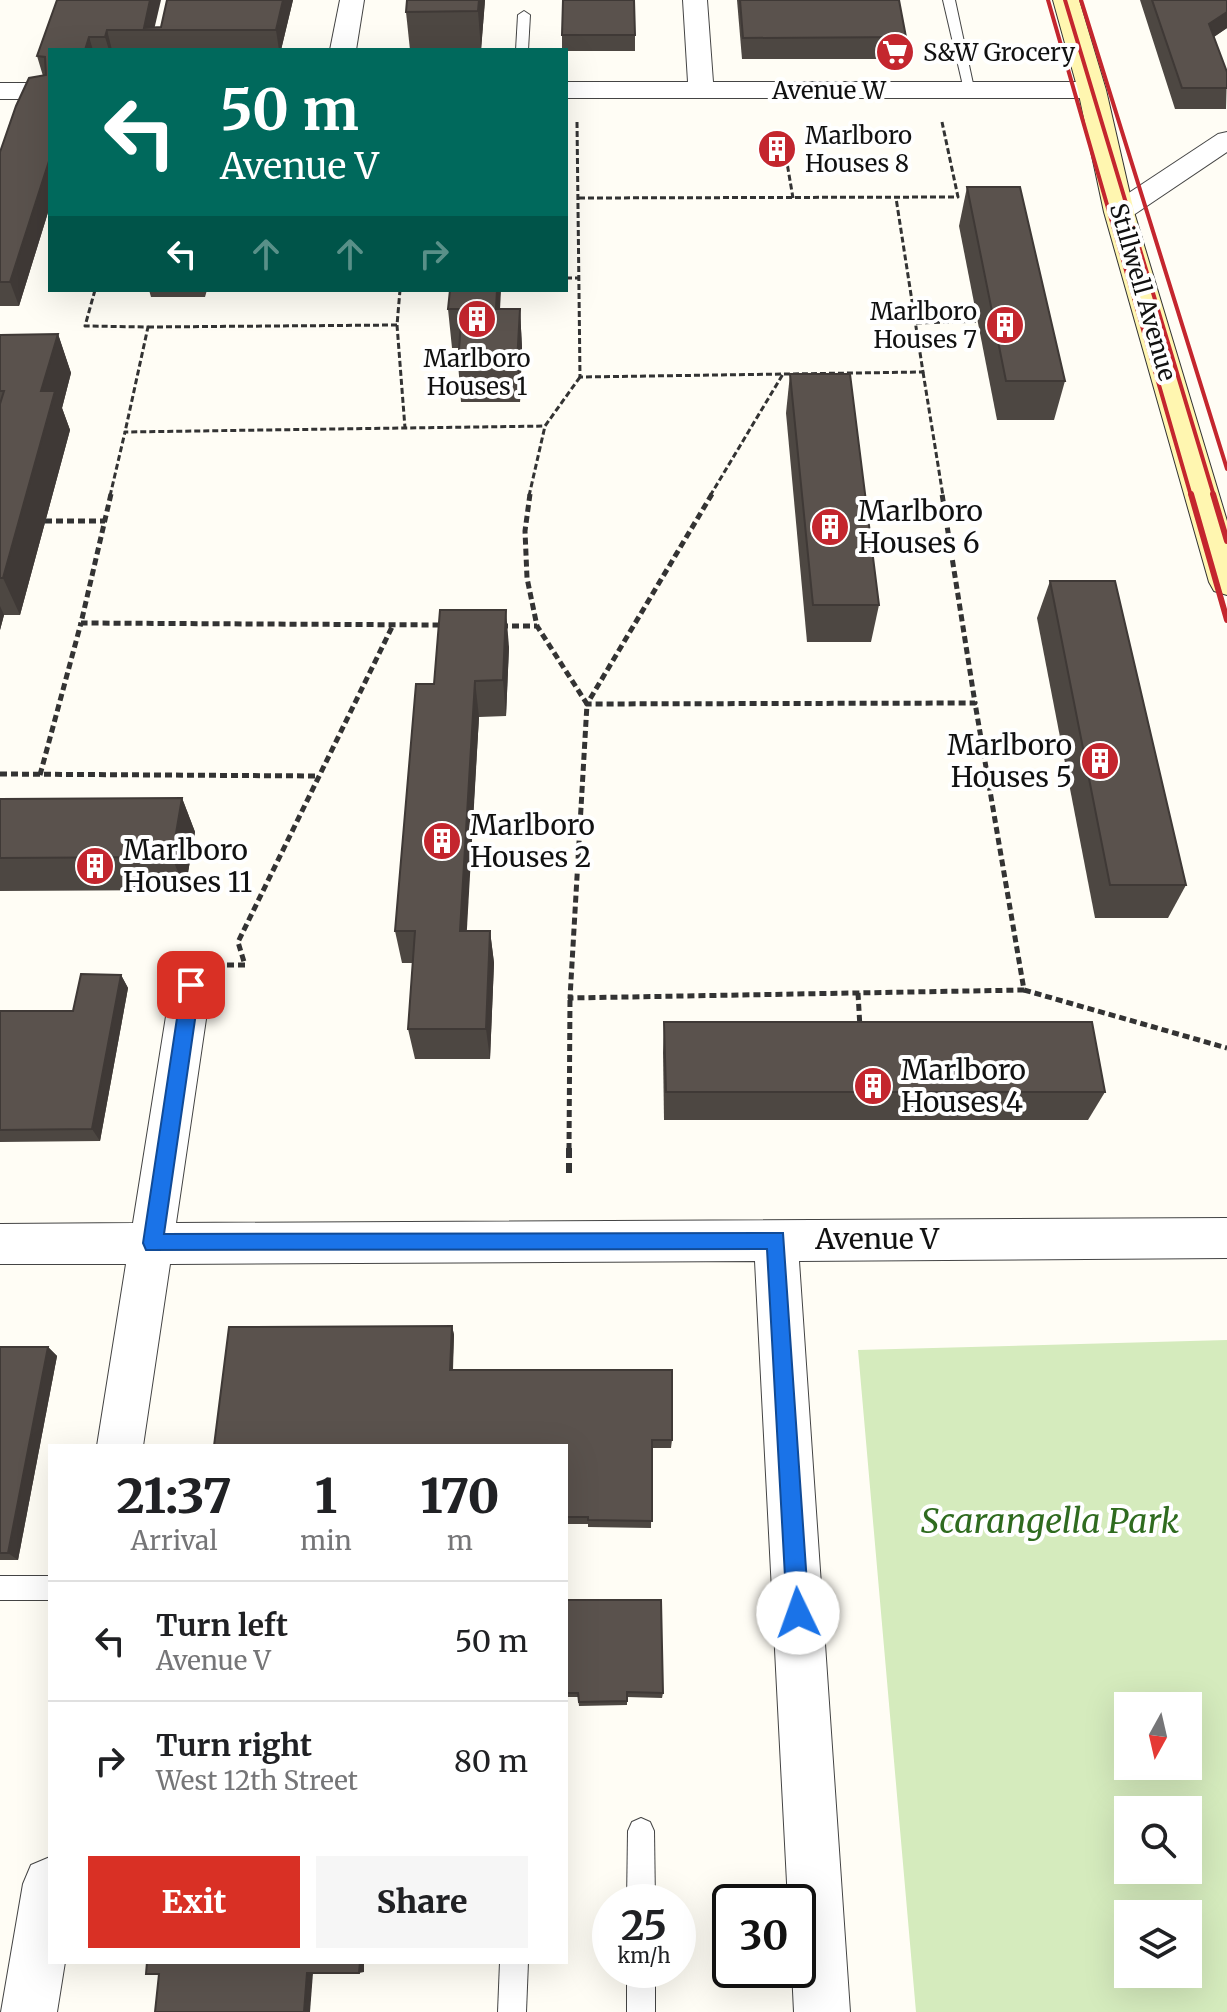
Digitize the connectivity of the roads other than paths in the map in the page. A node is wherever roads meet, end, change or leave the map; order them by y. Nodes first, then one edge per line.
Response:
1 (352, 0) edge
2 (695, 0) edge
3 (949, 0) edge
4 (1066, 0) edge
5 (524, 15) dead end
6 (343, 48) edge
7 (522, 48) edge
8 (568, 90) edge
9 (701, 90) junction
10 (970, 90) junction
11 (1092, 90) junction
12 (0, 91) edge
13 (48, 91) edge
14 (1227, 140) edge
15 (1119, 212) junction
16 (1226, 578) edge
17 (191, 985) dead end
18 (1227, 1238) edge
19 (776, 1240) junction
20 (153, 1243) junction
21 (0, 1244) edge
22 (120, 1444) edge
23 (0, 1588) edge
24 (48, 1588) edge
25 (641, 1831) dead end
26 (641, 1884) edge
27 (48, 1896) edge
28 (514, 1964) edge
29 (641, 1988) edge
30 (29, 2012) edge
31 (512, 2012) edge
32 (641, 2012) edge
33 (822, 2012) edge

1 - 6 street
2 - 9 street
3 - 10 lane
4 - 11 main road, Stillwell Avenue
5 - 7 lane
8 - 9 street, Avenue W
9 - 10 street, Avenue W
10 - 11 street, Avenue W
11 - 15 main road, Stillwell Avenue
12 - 13 street
14 - 15 street
15 - 16 main road, Stillwell Avenue
17 - 20 street
18 - 19 street, Avenue V
19 - 20 street, Avenue V
19 - 33 street
20 - 21 street, Avenue V
20 - 22 street
23 - 24 lane
25 - 26 lane
27 - 30 street
28 - 31 lane
29 - 32 lane

